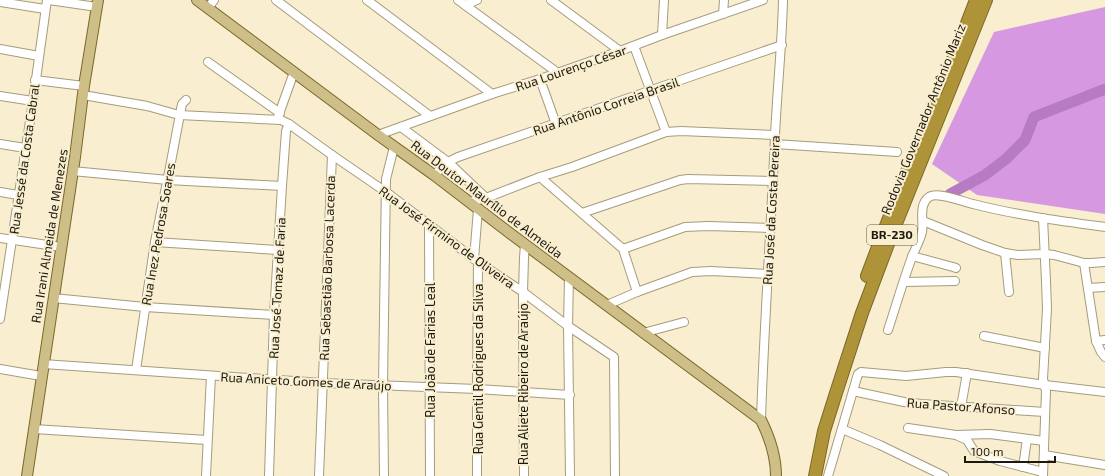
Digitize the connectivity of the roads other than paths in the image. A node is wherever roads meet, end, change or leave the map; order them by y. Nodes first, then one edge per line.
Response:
1 (48, 0) edge
2 (197, 0) edge
3 (276, 0) edge
4 (367, 0) edge
5 (458, 0) edge
6 (477, 0) edge
7 (551, 0) edge
8 (664, 0) edge
9 (724, 0) edge
10 (763, 0) edge
11 (783, 0) edge
12 (976, 0) edge
13 (986, 0) edge
14 (0, 2) edge
15 (97, 4) edge
16 (211, 4) edge
17 (465, 5) junction
18 (45, 9) junction
19 (723, 14) junction
20 (662, 35) junction
21 (782, 45) junction
22 (634, 46) junction
23 (0, 49) edge
24 (620, 51) junction
25 (39, 56) junction
26 (208, 62) dead end
27 (294, 72) junction
28 (558, 73) junction
29 (540, 79) junction
30 (35, 80) junction
31 (83, 90) junction
32 (650, 90) junction
33 (492, 94) junction
34 (0, 96) edge
35 (186, 100) dead end
36 (33, 101) junction
37 (180, 115) junction
38 (279, 116) junction
39 (430, 116) junction
40 (289, 124) junction
41 (556, 124) junction
42 (401, 127) junction
43 (666, 132) junction
44 (378, 135) junction
45 (775, 135) junction
46 (0, 144) edge
47 (775, 144) junction
48 (394, 146) junction
49 (25, 148) junction
50 (897, 152) dead end
51 (332, 155) junction
52 (448, 162) junction
53 (72, 171) junction
54 (434, 175) junction
55 (540, 177) junction
56 (168, 180) junction
57 (773, 181) junction
58 (282, 186) junction
59 (0, 192) edge
60 (386, 192) junction
61 (18, 195) junction
62 (486, 198) junction
63 (469, 202) junction
64 (478, 209) junction
65 (582, 213) junction
66 (1043, 218) junction
67 (923, 221) junction
68 (429, 225) junction
69 (1105, 227) edge
70 (770, 228) junction
71 (0, 238) edge
72 (12, 239) junction
73 (155, 242) junction
74 (525, 244) junction
75 (61, 247) junction
76 (623, 249) junction
77 (278, 250) junction
78 (1005, 253) junction
79 (1045, 254) junction
80 (912, 256) junction
81 (476, 260) junction
82 (1105, 262) edge
83 (1084, 263) junction
84 (956, 268) dead end
85 (768, 274) junction
86 (569, 277) junction
87 (955, 281) dead end
88 (904, 282) junction
89 (2, 286) edge
90 (1105, 287) edge
91 (1088, 288) junction
92 (523, 292) junction
93 (637, 292) junction
94 (1009, 292) dead end
95 (53, 298) junction
96 (607, 305) junction
97 (145, 307) junction
98 (274, 315) junction
99 (0, 318) edge
100 (684, 322) dead end
101 (568, 326) junction
102 (888, 330) dead end
103 (643, 333) junction
104 (984, 336) dead end
105 (1101, 340) edge
106 (1045, 348) junction
107 (1105, 357) edge
108 (43, 364) junction
109 (0, 369) edge
110 (136, 370) junction
111 (967, 373) junction
112 (41, 376) junction
113 (211, 376) junction
114 (273, 380) junction
115 (323, 383) junction
116 (384, 386) junction
117 (1045, 386) junction
118 (430, 388) junction
119 (477, 389) junction
120 (523, 391) junction
121 (853, 391) junction
122 (1105, 392) edge
123 (570, 394) junction
124 (961, 406) junction
125 (1045, 412) junction
126 (761, 420) junction
127 (908, 428) dead end
128 (34, 429) junction
129 (842, 429) junction
130 (956, 435) junction
131 (1027, 439) junction
132 (207, 440) junction
133 (1044, 441) junction
134 (1044, 455) junction
135 (1105, 465) edge
136 (1023, 467) junction
137 (829, 474) edge
138 (1043, 474) edge
139 (27, 476) edge
140 (206, 476) edge
141 (269, 476) edge
142 (319, 476) edge
143 (384, 476) edge
144 (430, 476) edge
145 (477, 476) edge
146 (524, 476) edge
147 (570, 476) edge
148 (615, 476) edge
149 (776, 476) edge
150 (807, 476) edge
151 (815, 476) edge
152 (838, 476) edge
153 (944, 476) edge

1 - 15 street
1 - 18 street, Rua Jessé da Costa Cabral
2 - 16 main road, Rua Doutor Maurílio de Almeida
3 - 39 street
4 - 33 street
5 - 17 street
6 - 17 street
7 - 24 street
8 - 20 street
9 - 19 street
10 - 19 street, Rua Lourenço César
11 - 21 street, Rua José da Costa Pereira
12 - 150 highway, Rodovia Governador Antônio Mariz / BR-230
13 - 151 highway, Rodovia Governador Antônio Mariz / BR-230
14 - 18 street
15 - 31 main road, Rua Irani Almeida de Menezes
16 - 27 main road, Rua Doutor Maurílio de Almeida
17 - 28 street
18 - 25 street, Rua Jessé da Costa Cabral
19 - 20 street, Rua Lourenço César
20 - 22 street, Rua Lourenço César
21 - 32 street, Rua Antônio Correia Brasil
21 - 45 street, Rua José da Costa Pereira
22 - 24 street, Rua Lourenço César
22 - 32 street
23 - 25 street
24 - 28 street, Rua Lourenço César
25 - 30 street, Rua Jessé da Costa Cabral
26 - 38 street, Rua José Firmino de Oliveira
27 - 38 street
27 - 44 main road, Rua Doutor Maurílio de Almeida
28 - 29 street, Rua Lourenço César
29 - 33 street, Rua Lourenço César
29 - 41 street
30 - 31 street
30 - 36 street, Rua Jessé da Costa Cabral
31 - 37 street
31 - 53 main road, Rua Irani Almeida de Menezes
32 - 41 street, Rua Antônio Correia Brasil
32 - 43 street
33 - 39 street, Rua Lourenço César
34 - 36 street
35 - 37 street, Rua Inez Pedrosa Soares
36 - 49 street, Rua Jessé da Costa Cabral
37 - 38 street
37 - 56 street, Rua Inez Pedrosa Soares
38 - 40 street, Rua José Firmino de Oliveira
39 - 42 street, Rua Lourenço César
40 - 51 street, Rua José Firmino de Oliveira
40 - 58 street, Rua José Tomaz de Faria
41 - 52 street, Rua Antônio Correia Brasil
42 - 44 street, Rua Lourenço César
42 - 52 street
43 - 45 street
43 - 55 street
44 - 48 main road, Rua Doutor Maurílio de Almeida
45 - 47 street, Rua José da Costa Pereira
46 - 49 street
47 - 50 street
47 - 57 street, Rua José da Costa Pereira
48 - 54 main road, Rua Doutor Maurílio de Almeida
48 - 60 street
49 - 61 street, Rua Jessé da Costa Cabral
51 - 60 street, Rua José Firmino de Oliveira
51 - 115 street, Rua Sebastião Barbosa Lacerda
52 - 54 street, Rua Antônio Correia Brasil
52 - 62 street
53 - 56 street
53 - 75 main road, Rua Irani Almeida de Menezes
54 - 63 main road, Rua Doutor Maurílio de Almeida
55 - 62 street
55 - 65 street
56 - 58 street
56 - 73 street, Rua Inez Pedrosa Soares
57 - 65 street
57 - 70 street, Rua José da Costa Pereira
58 - 77 street, Rua José Tomaz de Faria
59 - 61 street
60 - 68 street, Rua José Firmino de Oliveira
60 - 116 street
61 - 72 street, Rua Jessé da Costa Cabral
62 - 63 street
63 - 64 main road, Rua Doutor Maurílio de Almeida
64 - 74 main road, Rua Doutor Maurílio de Almeida
64 - 81 street, Rua Gentil Rodrigues da Silva
65 - 76 street
66 - 67 street
66 - 69 street
66 - 79 street
67 - 78 street
67 - 80 street
68 - 81 street, Rua José Firmino de Oliveira
68 - 118 street, Rua João de Farias Leal
70 - 76 street
70 - 85 street, Rua José da Costa Pereira
71 - 72 street
72 - 75 street
72 - 89 street, Rua Jessé da Costa Cabral
73 - 77 street
73 - 97 street, Rua Inez Pedrosa Soares
74 - 86 main road, Rua Doutor Maurílio de Almeida
74 - 92 street, Rua Aliete Ribeiro de Araújo
75 - 95 main road, Rua Irani Almeida de Menezes
76 - 93 street
77 - 98 street, Rua José Tomaz de Faria
78 - 79 street
78 - 94 street
79 - 83 street
79 - 106 street
80 - 84 street
80 - 88 street
81 - 92 street, Rua José Firmino de Oliveira
81 - 119 street, Rua Gentil Rodrigues da Silva
82 - 83 street
83 - 91 street
85 - 93 street
85 - 126 street, Rua José da Costa Pereira
86 - 96 main road, Rua Doutor Maurílio de Almeida
86 - 101 street
87 - 88 street
88 - 102 street
89 - 99 street, Rua Jessé da Costa Cabral
90 - 91 street
91 - 105 street
92 - 101 street, Rua José Firmino de Oliveira
92 - 120 street, Rua Aliete Ribeiro de Araújo
93 - 96 street
95 - 97 street
95 - 108 main road, Rua Irani Almeida de Menezes
96 - 103 main road, Rua Doutor Maurílio de Almeida
97 - 98 street
97 - 110 street, Rua Inez Pedrosa Soares
98 - 114 street, Rua José Tomaz de Faria
100 - 103 street
101 - 123 street
101 - 148 street, Rua José Firmino de Oliveira
103 - 126 main road, Rua Doutor Maurílio de Almeida
104 - 106 street
105 - 107 street
106 - 117 street
108 - 110 street, Rua Aniceto Gomes de Araújo
108 - 112 main road, Rua Irani Almeida de Menezes
109 - 112 street
110 - 113 street, Rua Aniceto Gomes de Araújo
111 - 117 street
111 - 121 street
111 - 124 street
112 - 128 main road, Rua Irani Almeida de Menezes
113 - 114 street, Rua Aniceto Gomes de Araújo
113 - 132 street
114 - 115 street, Rua Aniceto Gomes de Araújo
114 - 141 street, Rua José Tomaz de Faria
115 - 116 street, Rua Aniceto Gomes de Araújo
115 - 142 street, Rua Sebastião Barbosa Lacerda
116 - 118 street, Rua Aniceto Gomes de Araújo
116 - 143 street
117 - 122 street
117 - 125 street
118 - 119 street, Rua Aniceto Gomes de Araújo
118 - 144 street, Rua João de Farias Leal
119 - 120 street, Rua Aniceto Gomes de Araújo
119 - 145 street, Rua Gentil Rodrigues da Silva
120 - 123 street, Rua Aniceto Gomes de Araújo
120 - 146 street, Rua Aliete Ribeiro de Araújo
121 - 124 street, Rua Pastor Afonso
121 - 129 street
123 - 147 street
124 - 125 street, Rua Pastor Afonso
125 - 133 street
126 - 149 main road
127 - 130 street
128 - 132 street
128 - 139 main road, Rua Irani Almeida de Menezes
129 - 137 street
129 - 153 street
130 - 131 street
130 - 136 street
131 - 133 street
131 - 136 street
132 - 140 street
133 - 134 street
134 - 135 street
134 - 138 street
136 - 138 street
137 - 152 street

